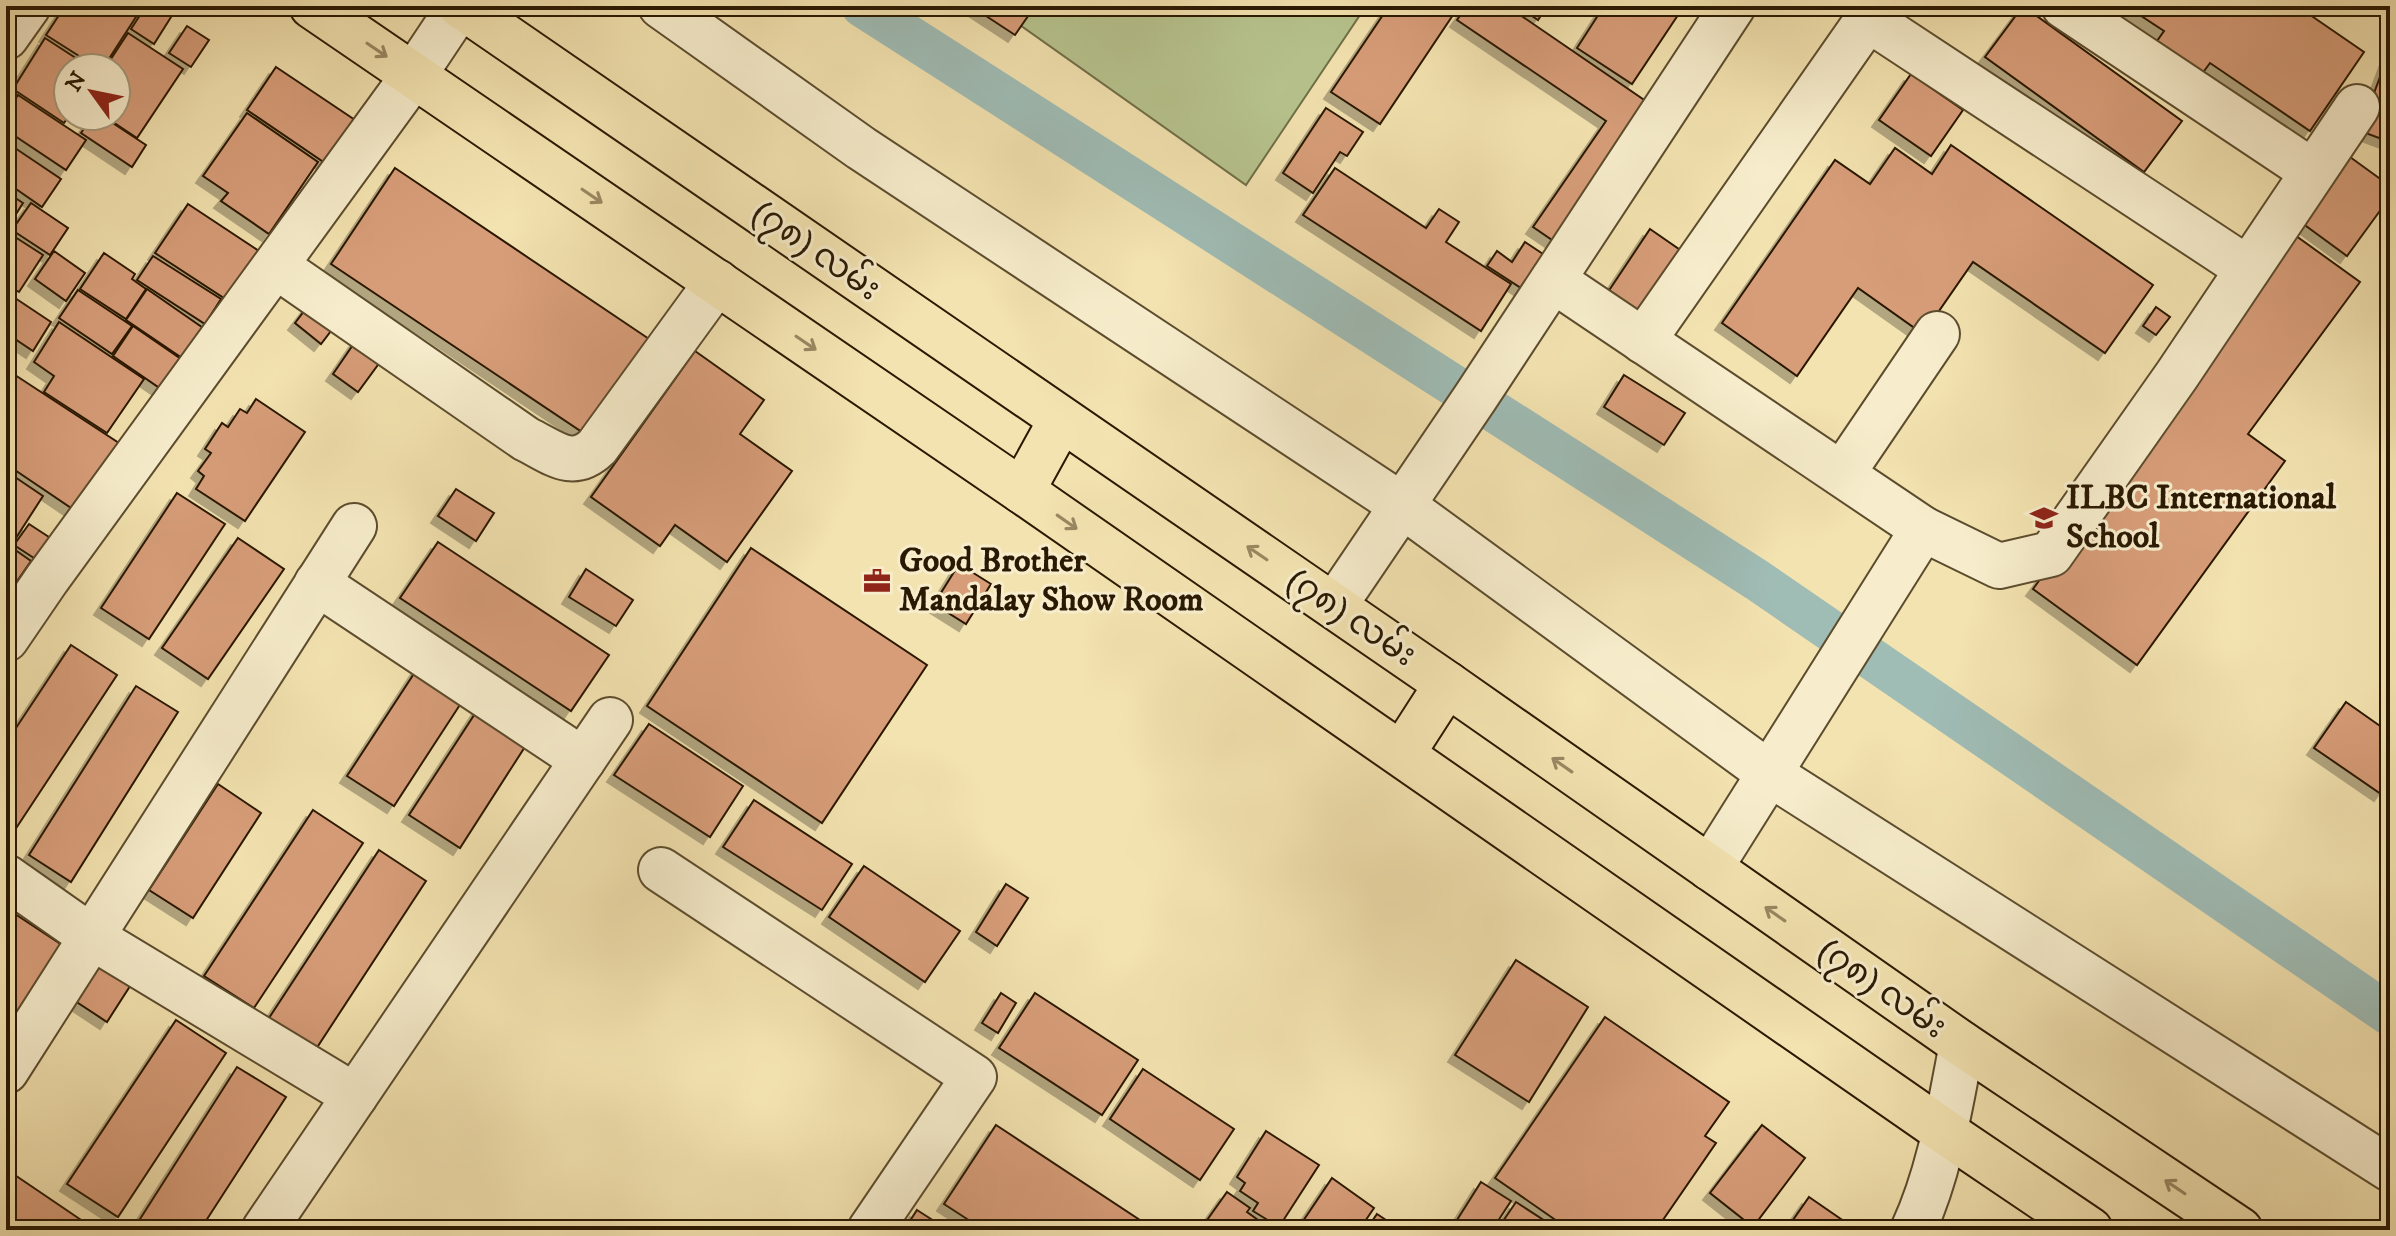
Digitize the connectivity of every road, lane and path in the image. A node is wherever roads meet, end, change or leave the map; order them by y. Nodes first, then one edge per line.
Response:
1 (28, 6) edge
2 (312, 6) edge
3 (461, 6) edge
4 (661, 6) edge
5 (1733, 6) edge
6 (2064, 6) edge
7 (1873, 12) edge
8 (6, 37) edge
9 (414, 75) junction
10 (2357, 107) dead end
11 (2313, 172) junction
12 (276, 266) junction
13 (2248, 269) junction
14 (1553, 280) junction
15 (717, 282) junction
16 (1937, 334) dead end
17 (1643, 341) junction
18 (1061, 420) junction
19 (1842, 474) junction
20 (1022, 491) junction
21 (1403, 506) junction
22 (354, 526) dead end
23 (1923, 529) junction
24 (317, 583) junction
25 (1334, 606) junction
26 (6, 639) edge
27 (1447, 684) junction
28 (610, 720) dead end
29 (1402, 754) junction
30 (583, 760) junction
31 (1770, 774) junction
32 (1710, 868) junction
33 (661, 870) dead end
34 (6, 877) edge
35 (90, 936) junction
36 (1962, 1044) junction
37 (6, 1071) edge
38 (355, 1096) junction
39 (1945, 1132) junction
40 (2390, 1169) edge
41 (264, 1230) edge
42 (870, 1230) edge
43 (1913, 1230) edge
44 (2090, 1230) edge
45 (2240, 1230) edge

1 - 8 street
2 -> 9 main road
3 - 9 street
3 - 18 main road, (၇၈) လမ်း
4 - 21 street
5 - 14 street
6 - 11 street
7 - 13 street
7 - 17 street
9 - 12 street
9 -> 15 main road
10 - 11 street
11 - 13 street
12 - 15 street
12 - 26 street
13 - 23 street
14 - 17 street
14 - 21 street
15 -> 20 main road
16 - 19 street
17 - 19 street
18 - 20 main road
25 -> 18 main road, (၇၈) လမ်း
19 - 23 street
20 -> 29 main road
21 - 25 street
21 - 31 street
22 - 24 street
23 - 31 street
24 - 30 street
24 - 35 street
25 - 27 main road, (၇၈) လမ်း
27 - 29 main road
32 -> 27 main road, (၇၈) လမ်း
28 - 30 street
29 - 39 main road
30 - 38 street
31 - 32 street
31 - 40 street
36 -> 32 main road, (၇၈) လမ်း
33 - 42 street
34 - 35 street
35 - 37 street
35 - 38 street
36 - 39 street
45 -> 36 main road, (၇၈) လမ်း
38 - 41 street
39 - 43 street
39 - 44 main road

